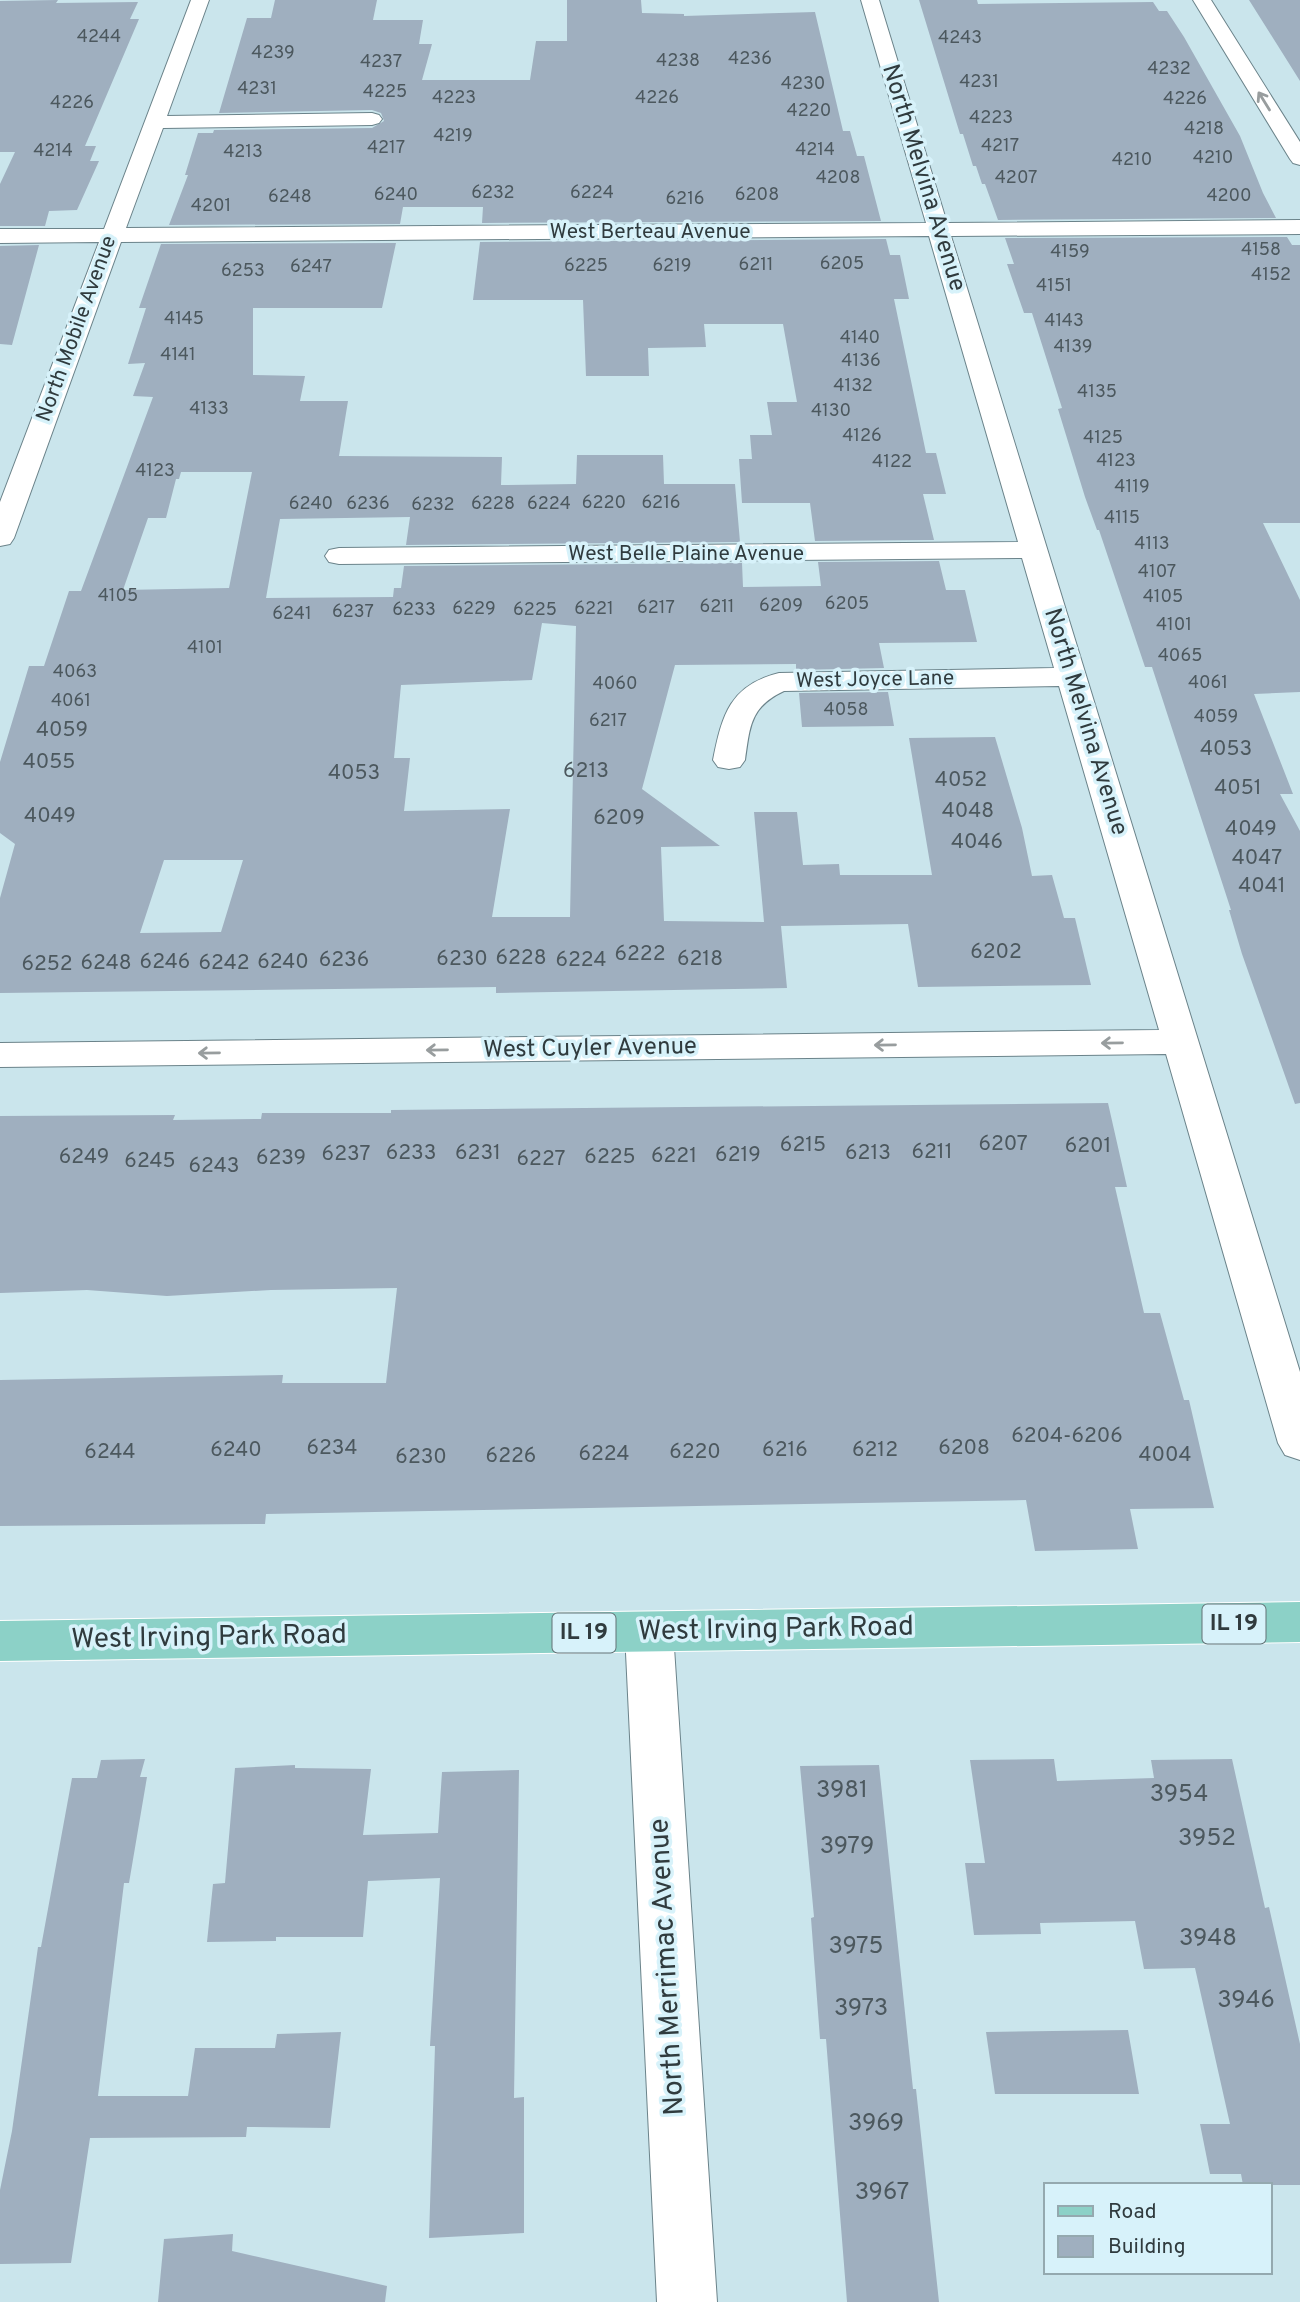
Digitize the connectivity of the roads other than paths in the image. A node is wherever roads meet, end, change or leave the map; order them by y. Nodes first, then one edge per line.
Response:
1 (200, 0) edge
2 (870, 0) edge
3 (1202, 0) edge
4 (372, 119) dead end
5 (156, 121) junction
6 (1300, 159) edge
7 (1300, 227) edge
8 (938, 229) junction
9 (113, 235) junction
10 (0, 236) edge
11 (0, 538) edge
12 (1034, 550) junction
13 (339, 556) dead end
14 (1071, 677) junction
15 (729, 760) dead end
16 (1180, 1042) junction
17 (0, 1055) edge
18 (1300, 1443) edge
19 (1300, 1622) edge
20 (649, 1632) junction
21 (0, 1641) edge
22 (687, 2302) edge

1 - 5 street, North Mobile Avenue
2 - 8 street, North Melvina Avenue
6 -> 3 street
4 - 5 street
5 - 9 street, North Mobile Avenue
7 - 8 street, West Berteau Avenue
8 - 9 street, West Berteau Avenue
8 - 12 street, North Melvina Avenue
9 - 10 street, West Berteau Avenue
9 - 11 street, North Mobile Avenue
12 - 13 street, West Belle Plaine Avenue
12 - 14 street, North Melvina Avenue
14 - 15 street, West Joyce Lane
14 - 16 street, North Melvina Avenue
16 -> 17 street, West Cuyler Avenue
16 - 18 street, North Melvina Avenue
19 - 20 main road, West Irving Park Road / IL 19
20 - 21 main road, West Irving Park Road / IL 19
20 - 22 street, North Merrimac Avenue

